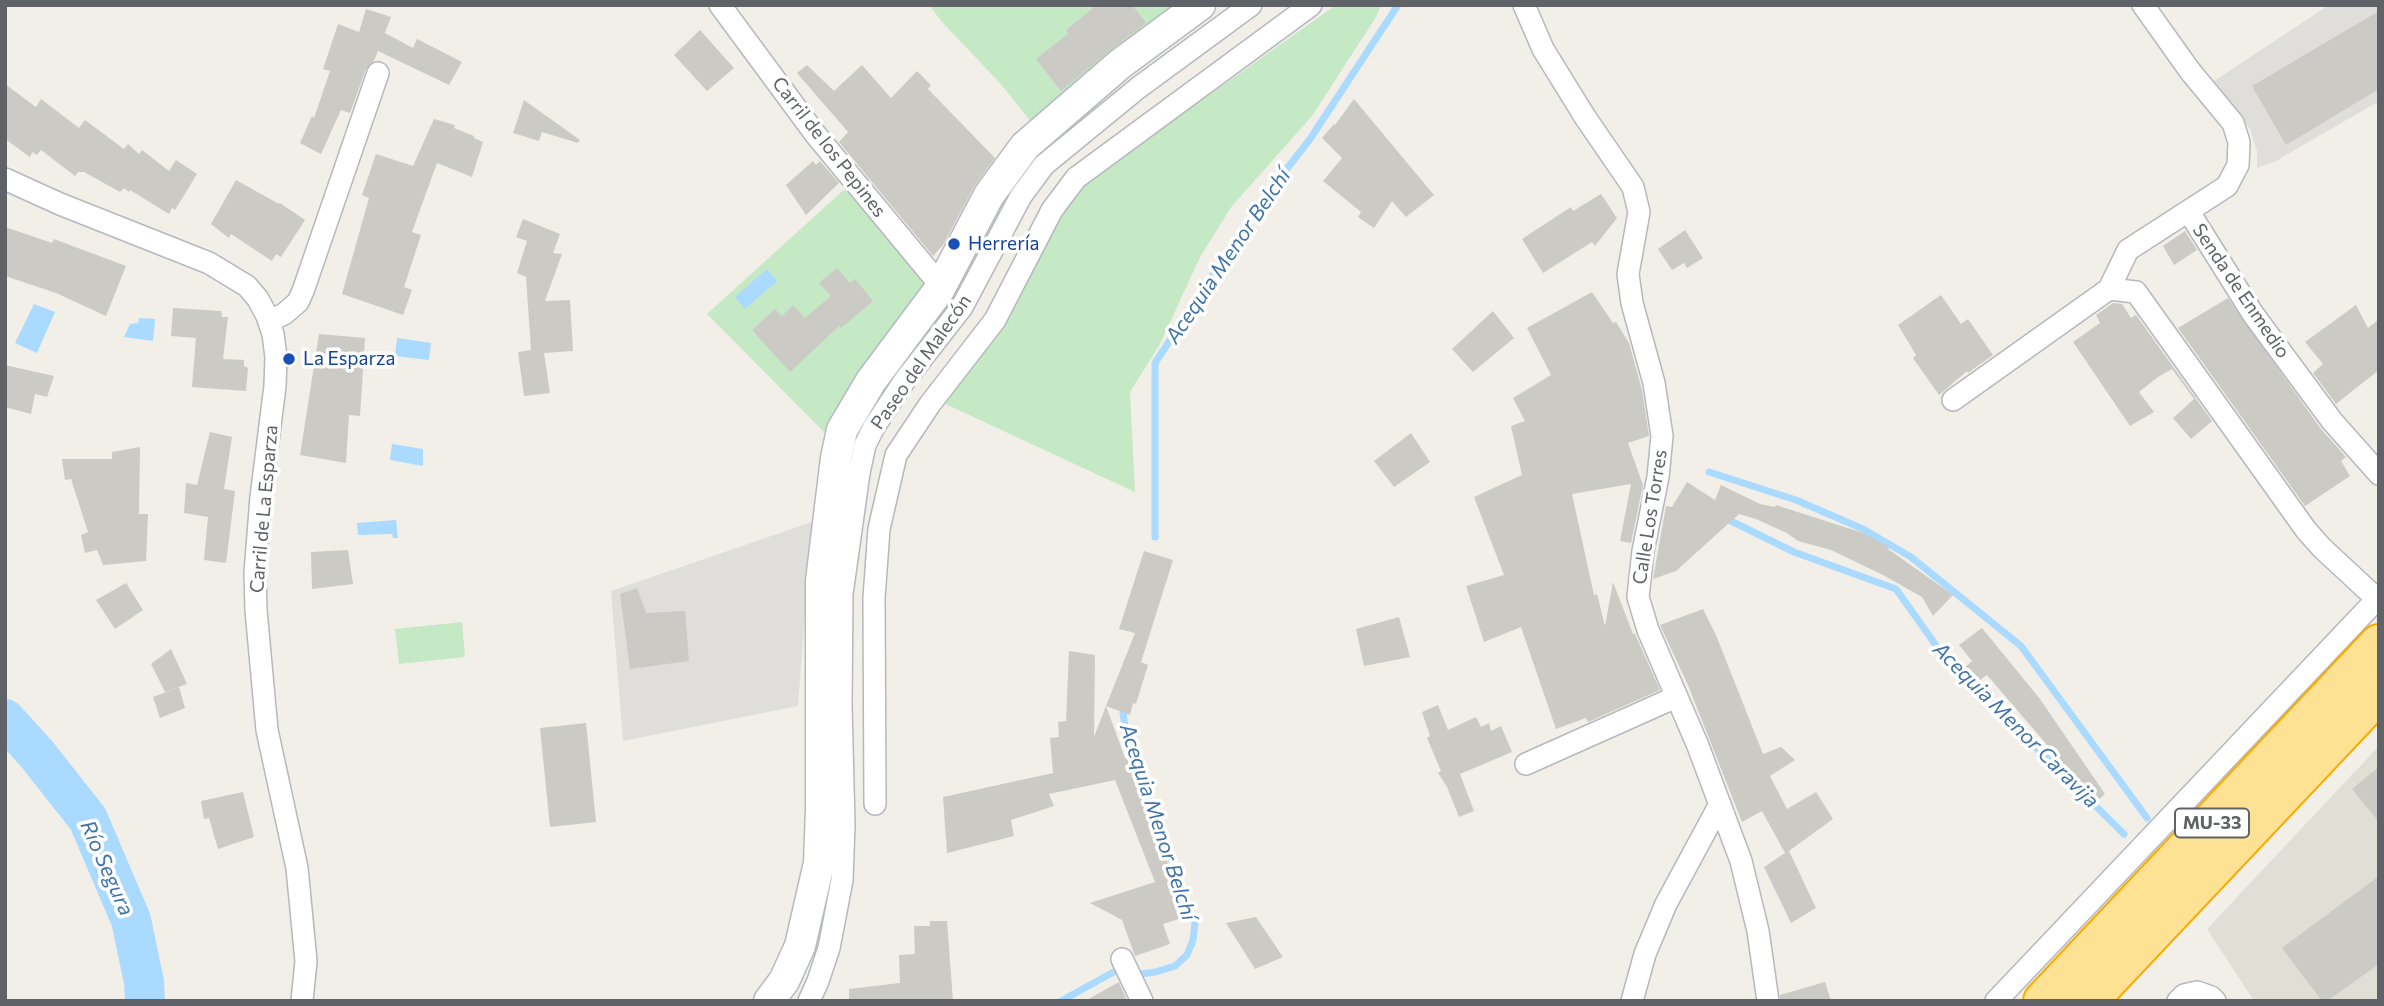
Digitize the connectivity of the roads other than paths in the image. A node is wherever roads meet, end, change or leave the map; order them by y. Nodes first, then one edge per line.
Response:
1 (720, 5) edge
2 (1200, 5) edge
3 (1251, 5) edge
4 (1311, 5) edge
5 (1524, 5) edge
6 (2143, 5) edge
7 (379, 73) dead end
8 (5, 179) edge
9 (2189, 212) junction
10 (941, 286) junction
11 (2109, 289) junction
12 (269, 321) junction
13 (1952, 400) dead end
14 (2379, 474) edge
15 (2378, 598) edge
16 (2379, 644) edge
17 (2379, 694) edge
18 (1676, 697) junction
19 (1526, 764) dead end
20 (875, 804) dead end
21 (1720, 804) junction
22 (1122, 959) dead end
23 (2181, 998) edge
24 (302, 1001) edge
25 (769, 1001) edge
26 (809, 1001) edge
27 (1142, 1001) edge
28 (1632, 1001) edge
29 (1768, 1001) edge
30 (1996, 1001) edge
31 (2043, 1001) edge
32 (2088, 1001) edge
33 (2215, 1001) edge

1 - 10 street, Carril de los Pepines
2 - 10 street
3 - 26 street, Paseo del Malecón
4 - 20 street
5 - 18 street, Calle Los Torres
6 - 9 street, Senda de Enmedio
7 - 12 street
8 - 12 street, Carril de La Esparza
9 - 11 street
9 - 14 street, Senda de Enmedio
10 - 25 street
11 - 13 street
11 - 15 street
12 - 24 street, Carril de La Esparza
15 - 30 street
16 - 31 highway, MU-33
17 - 32 highway, MU-33
18 - 19 street
18 - 21 street, Calle Los Torres
21 - 28 street
21 - 29 street, Calle Los Torres
22 - 27 street
23 - 33 street

